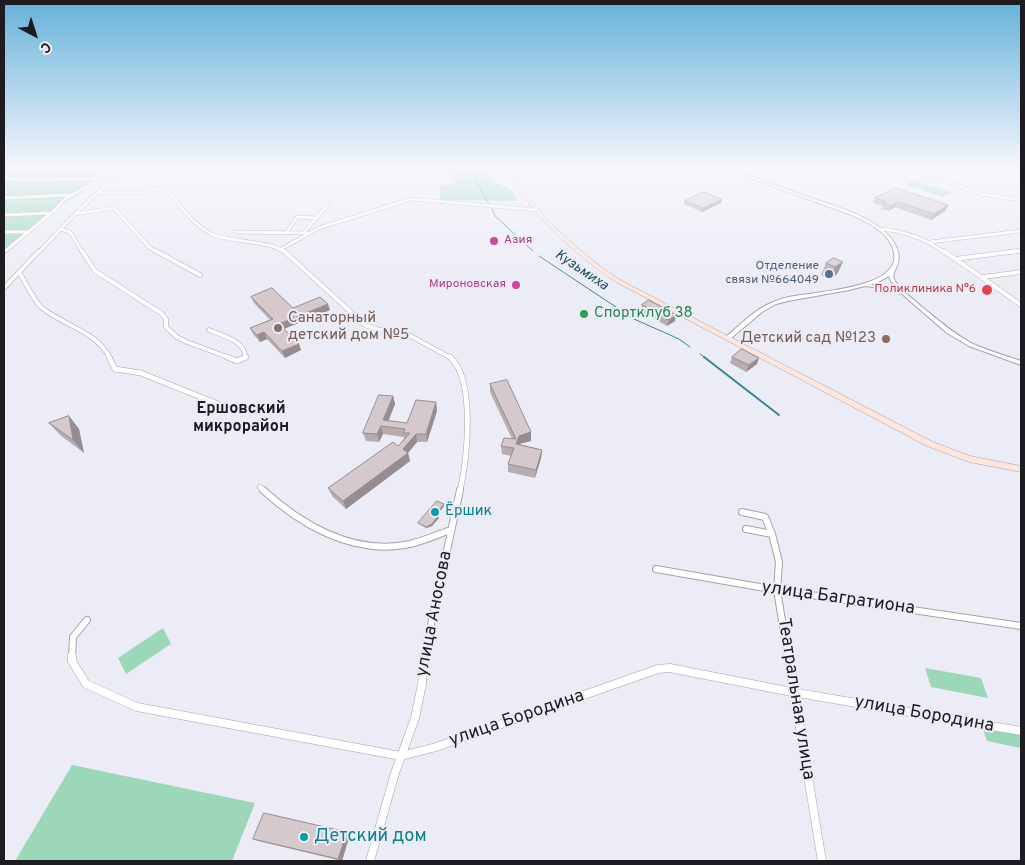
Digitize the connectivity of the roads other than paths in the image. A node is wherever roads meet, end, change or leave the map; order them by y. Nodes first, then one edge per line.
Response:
1 (56, 208) edge
2 (81, 208) edge
3 (112, 208) edge
4 (114, 208) edge
5 (184, 208) edge
6 (325, 208) edge
7 (386, 208) edge
8 (517, 208) edge
9 (835, 208) edge
10 (538, 210) joint
11 (51, 213) junction
12 (75, 214) junction
13 (4, 215) edge
14 (317, 218) junction
15 (60, 229) junction
16 (880, 229) junction
17 (1021, 231) edge
18 (4, 232) edge
19 (28, 232) junction
20 (237, 232) dead end
21 (286, 233) junction
22 (303, 233) junction
23 (308, 233) junction
24 (930, 242) junction
25 (281, 249) junction
26 (1021, 251) edge
27 (4, 252) edge
28 (955, 259) junction
29 (892, 271) junction
30 (19, 272) junction
31 (1021, 272) edge
32 (200, 275) dead end
33 (983, 277) junction
34 (860, 286) junction
35 (4, 288) edge
36 (905, 295) junction
37 (1021, 296) edge
38 (1012, 298) junction
39 (1021, 305) edge
40 (209, 330) dead end
41 (728, 338) junction
42 (1021, 363) edge
43 (228, 408) dead end
44 (989, 464) junction
45 (1021, 469) edge
46 (1021, 475) edge
47 (260, 487) dead end
48 (742, 512) dead end
49 (746, 529) dead end
50 (451, 530) junction
51 (772, 534) junction
52 (656, 569) dead end
53 (778, 590) junction
54 (87, 620) dead end
55 (1021, 626) edge
56 (792, 692) junction
57 (1021, 731) edge
58 (401, 756) junction
59 (370, 861) edge
60 (822, 861) edge

1 - 11 street
2 - 12 street
3 - 12 street
4 - 32 street
5 - 25 street
6 - 14 street
7 - 23 street
8 - 10 street
9 - 16 street
10 - 41 main road
11 - 13 street
11 - 19 street
12 - 15 street
14 - 21 street
14 - 22 street
15 - 30 street
15 - 40 street
16 - 24 street
16 - 29 street
17 - 24 street
18 - 19 street
19 - 27 street
20 - 21 street
21 - 22 street
22 - 23 street
23 - 25 street
24 - 28 street
25 - 50 street, улица Аносова
26 - 28 street
28 - 33 street
29 - 34 street
29 - 36 street
30 - 35 street
30 - 43 street
31 - 33 street
33 - 38 street
34 - 36 street
34 - 41 street
36 - 42 street
37 - 38 street
38 - 39 street
41 - 44 main road
44 - 45 main road
44 - 46 main road
47 - 50 street
48 - 51 street
49 - 51 street
50 - 58 street, улица Аносова
51 - 53 street, Театральная улица
52 - 53 street, улица Багратиона
53 - 55 street, улица Багратиона
53 - 56 street, Театральная улица
54 - 58 street, улица Бородина
56 - 57 street, улица Бородина
56 - 58 street, улица Бородина
56 - 60 street, Театральная улица
58 - 59 street, улица Аносова

